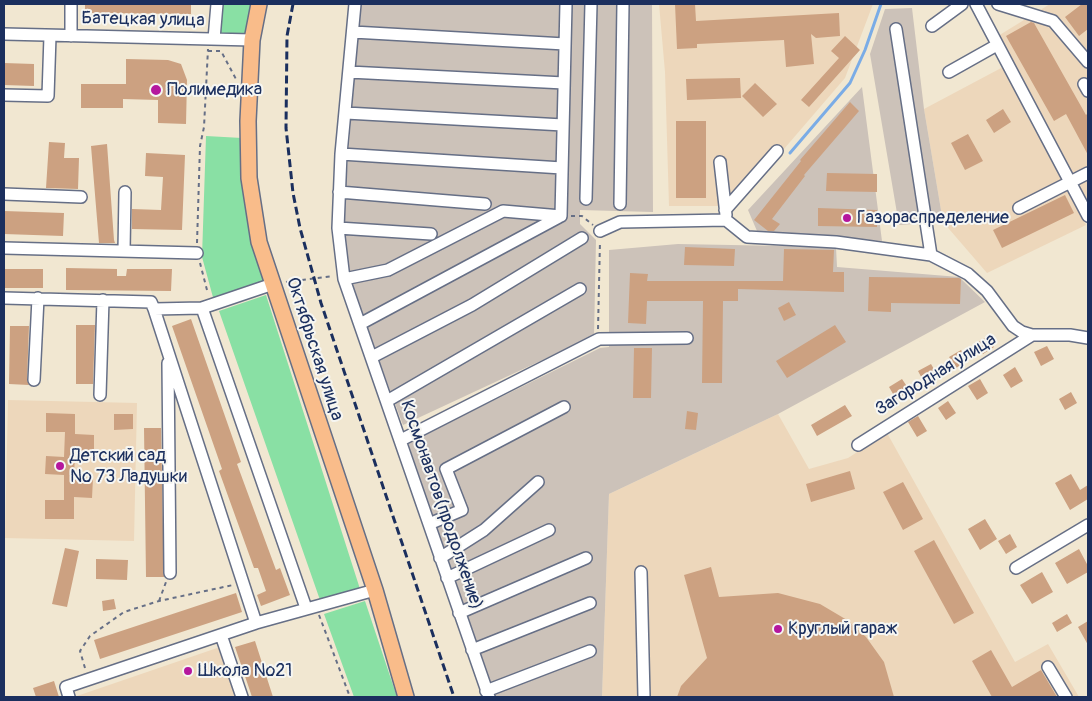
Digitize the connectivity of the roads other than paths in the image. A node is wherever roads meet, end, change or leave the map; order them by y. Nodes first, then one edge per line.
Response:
1 (71, 4) edge
2 (217, 4) edge
3 (259, 4) edge
4 (355, 4) edge
5 (566, 4) edge
6 (591, 4) edge
7 (623, 4) edge
8 (962, 4) edge
9 (976, 4) edge
10 (998, 4) edge
11 (932, 26) dead end
12 (896, 29) dead end
13 (353, 32) junction
14 (4, 34) edge
15 (50, 36) junction
16 (71, 36) junction
17 (214, 38) junction
18 (252, 40) junction
19 (565, 44) junction
20 (998, 45) junction
21 (1088, 62) edge
22 (349, 72) junction
23 (948, 72) dead end
24 (564, 83) junction
25 (4, 95) edge
26 (346, 113) junction
27 (563, 125) junction
28 (777, 151) dead end
29 (341, 154) junction
30 (720, 162) dead end
31 (562, 168) junction
32 (1088, 173) edge
33 (1071, 183) junction
34 (125, 192) dead end
35 (339, 192) junction
36 (4, 194) edge
37 (81, 197) dead end
38 (586, 199) dead end
39 (485, 204) dead end
40 (620, 204) dead end
41 (1019, 208) dead end
42 (726, 215) junction
43 (561, 216) junction
44 (1088, 216) edge
45 (338, 228) junction
46 (600, 231) road end
47 (431, 234) dead end
48 (582, 238) dead end
49 (4, 248) edge
50 (124, 251) junction
51 (197, 254) road end
52 (931, 255) junction
53 (343, 276) junction
54 (273, 284) junction
55 (580, 289) dead end
56 (4, 298) edge
57 (38, 298) junction
58 (103, 300) junction
59 (207, 306) junction
60 (154, 308) junction
61 (360, 324) junction
62 (1032, 335) junction
63 (687, 338) dead end
64 (1088, 338) edge
65 (168, 351) junction
66 (372, 357) junction
67 (34, 380) dead end
68 (100, 395) dead end
69 (387, 401) junction
70 (564, 407) dead end
71 (401, 440) junction
72 (858, 445) dead end
73 (538, 482) dead end
74 (429, 524) junction
75 (1088, 525) edge
76 (549, 530) dead end
77 (440, 558) junction
78 (586, 558) dead end
79 (1016, 568) dead end
80 (641, 572) dead end
81 (170, 573) road end
82 (447, 578) junction
83 (375, 590) junction
84 (590, 604) dead end
85 (311, 607) junction
86 (459, 613) junction
87 (256, 623) junction
88 (221, 635) junction
89 (472, 650) junction
90 (590, 651) dead end
91 (1048, 667) dead end
92 (488, 694) edge
93 (69, 697) edge
94 (242, 697) edge
95 (406, 697) edge
96 (644, 697) edge
97 (1066, 697) edge

1 - 16 street
2 - 17 street
3 - 18 main road, Октябрьская улица
4 - 13 street, Космонавтов(продолжение)
5 - 19 street
6 - 38 street
7 - 40 street
8 - 11 street
9 - 20 street
10 - 21 street
12 - 52 street
13 - 19 street
13 - 22 street, Космонавтов(продолжение)
14 - 15 street, Батецкая улица
15 - 16 street, Батецкая улица
15 - 25 street
16 - 17 street, Батецкая улица
17 - 18 street, Батецкая улица
18 - 54 main road, Октябрьская улица
19 - 24 street
20 - 23 street
20 - 33 street
22 - 24 street
22 - 26 street, Космонавтов(продолжение)
24 - 27 street
26 - 27 street
26 - 29 street, Космонавтов(продолжение)
27 - 31 street
28 - 42 street
29 - 31 street
29 - 35 street, Космонавтов(продолжение)
30 - 42 street
31 - 43 street
32 - 33 street
33 - 41 street
33 - 44 street
34 - 50 street
35 - 39 street
35 - 45 street, Космонавтов(продолжение)
36 - 37 street
42 - 46 street
42 - 52 street
43 - 53 street
43 - 61 street
45 - 47 street
45 - 53 street, Космонавтов(продолжение)
48 - 66 street
49 - 50 street
50 - 51 street
52 - 62 street
53 - 61 street, Космонавтов(продолжение)
54 - 59 street
54 - 83 main road, Октябрьская улица
55 - 69 street
56 - 57 street
57 - 58 street
57 - 67 street
58 - 60 street
58 - 68 street
59 - 60 street
59 - 85 street
60 - 65 street
61 - 66 street, Космонавтов(продолжение)
62 - 64 street
62 - 72 street, Загородная улица
63 - 71 street
65 - 81 street
65 - 87 street
66 - 69 street, Космонавтов(продолжение)
69 - 71 street, Космонавтов(продолжение)
70 - 74 street
71 - 74 street, Космонавтов(продолжение)
73 - 77 street
74 - 77 street, Космонавтов(продолжение)
75 - 79 street
76 - 82 street
77 - 82 street, Космонавтов(продолжение)
78 - 86 street
80 - 96 street
82 - 86 street, Космонавтов(продолжение)
83 - 85 street
83 - 95 main road, Октябрьская улица
84 - 89 street
85 - 87 street
86 - 89 street, Космонавтов(продолжение)
87 - 88 street
88 - 93 street
88 - 94 street
89 - 92 street, Космонавтов(продолжение)
90 - 92 street
91 - 97 street

